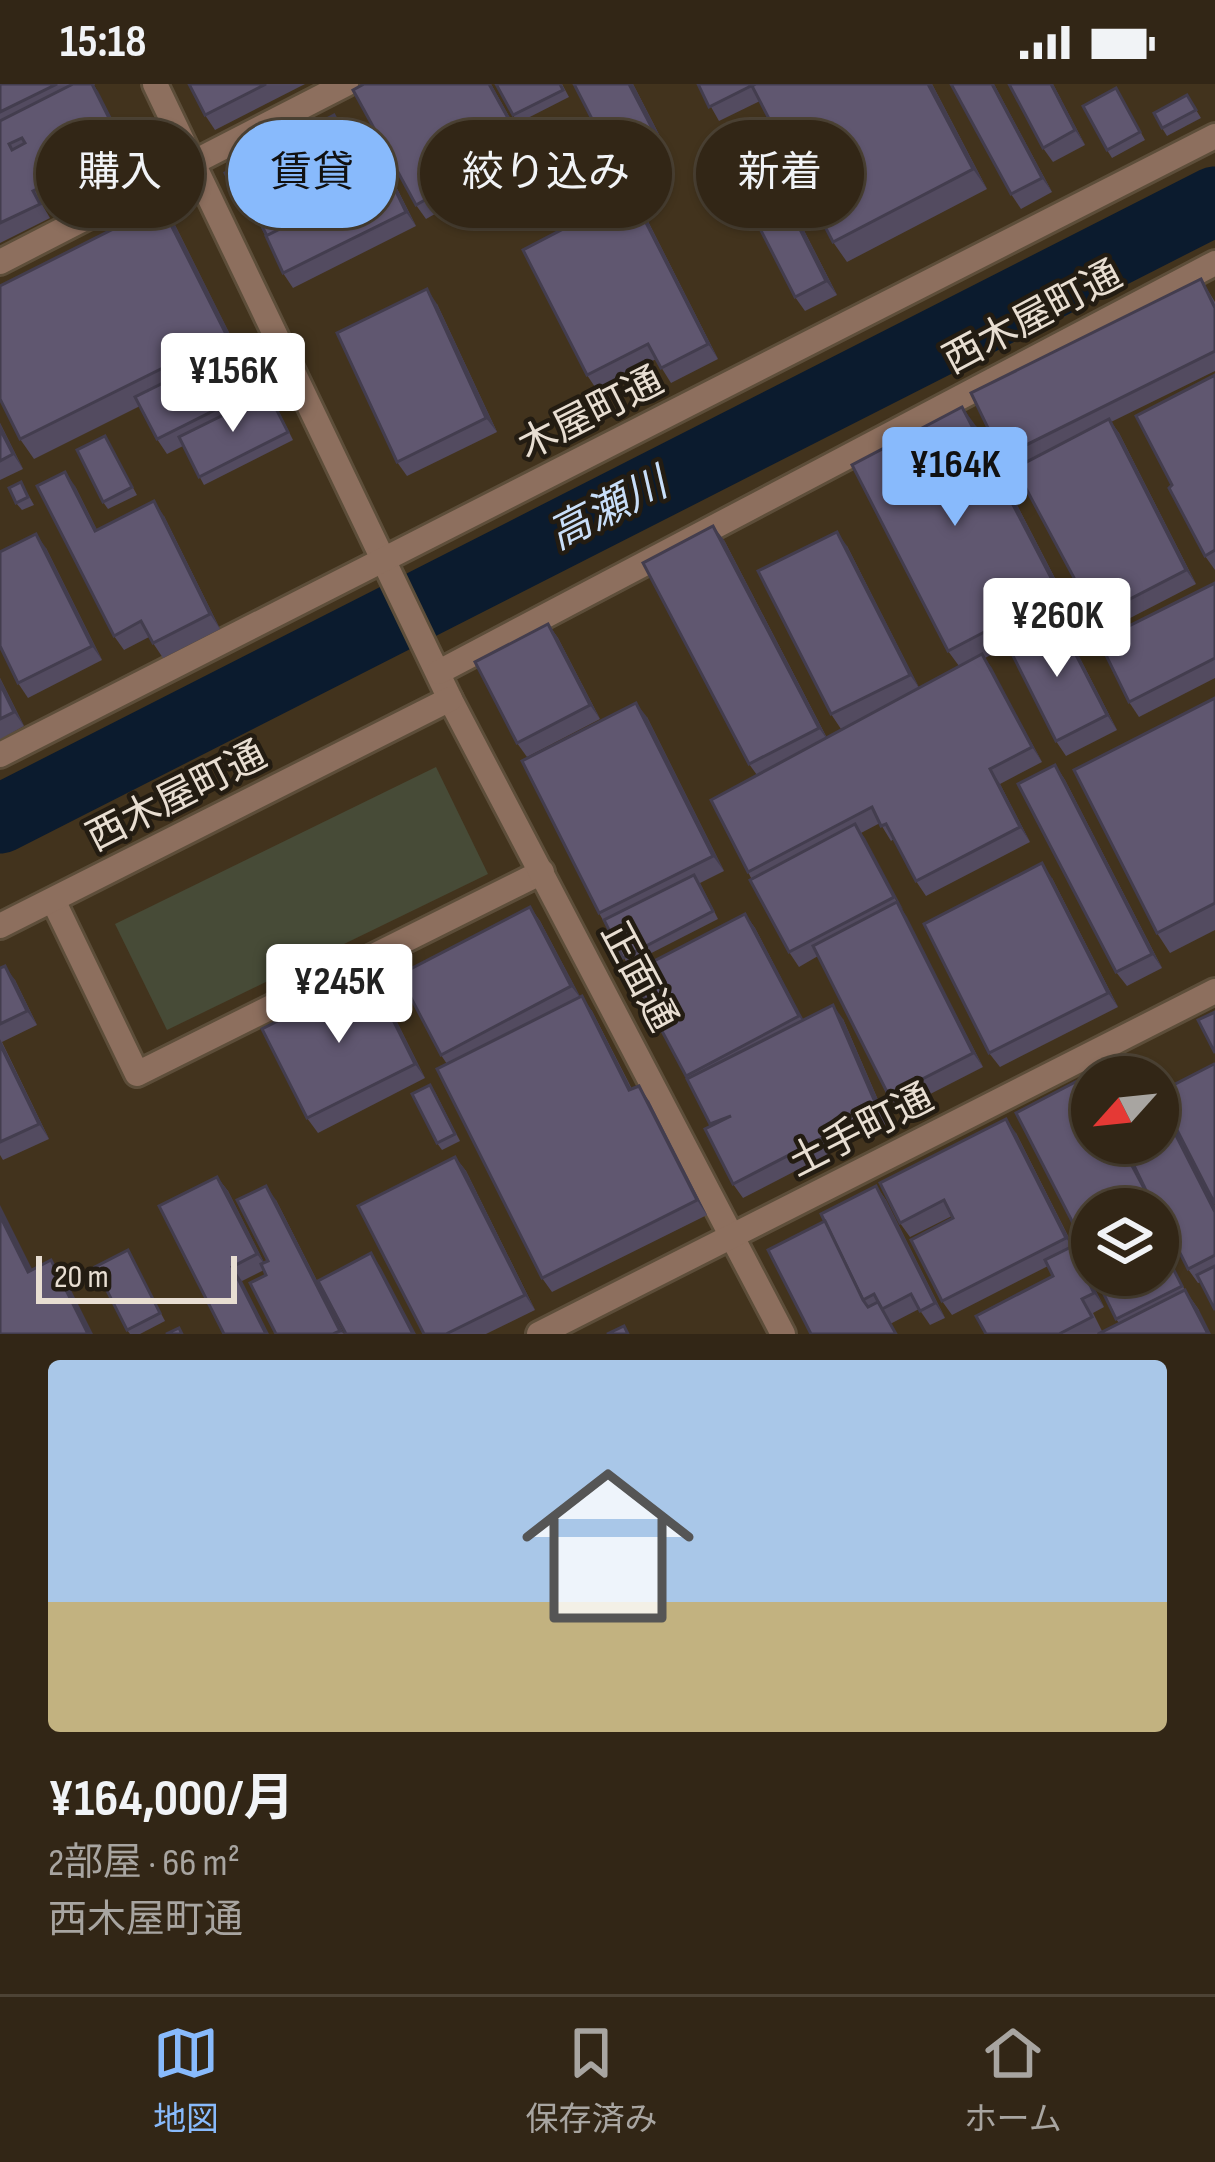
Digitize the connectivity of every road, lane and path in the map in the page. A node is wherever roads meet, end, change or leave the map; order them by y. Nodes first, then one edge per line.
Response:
1 (155, 84) edge
2 (346, 84) edge
3 (173, 120) edge
4 (1215, 136) edge
5 (204, 157) edge
6 (204, 183) edge
7 (66, 228) edge
8 (0, 262) edge
9 (1215, 263) edge
10 (385, 559) junction
11 (435, 662) junction
12 (451, 699) junction
13 (0, 755) edge
14 (542, 872) junction
15 (53, 900) junction
16 (0, 926) edge
17 (1215, 991) edge
18 (733, 1236) junction
19 (539, 1334) edge
20 (783, 1334) edge

1 - 3 street
2 - 5 street
4 - 10 street, 木屋町通
6 - 10 street
7 - 8 street
9 - 11 street, 西木屋町通
10 - 11 street, 正面通
10 - 13 street, 木屋町通
11 - 12 street, 正面通
12 - 14 street, 正面通
12 - 15 street, 西木屋町通
14 - 15 street
14 - 18 street, 正面通
15 - 16 street, 西木屋町通
17 - 18 street, 土手町通
18 - 19 street, 土手町通
18 - 20 street, 正面通

